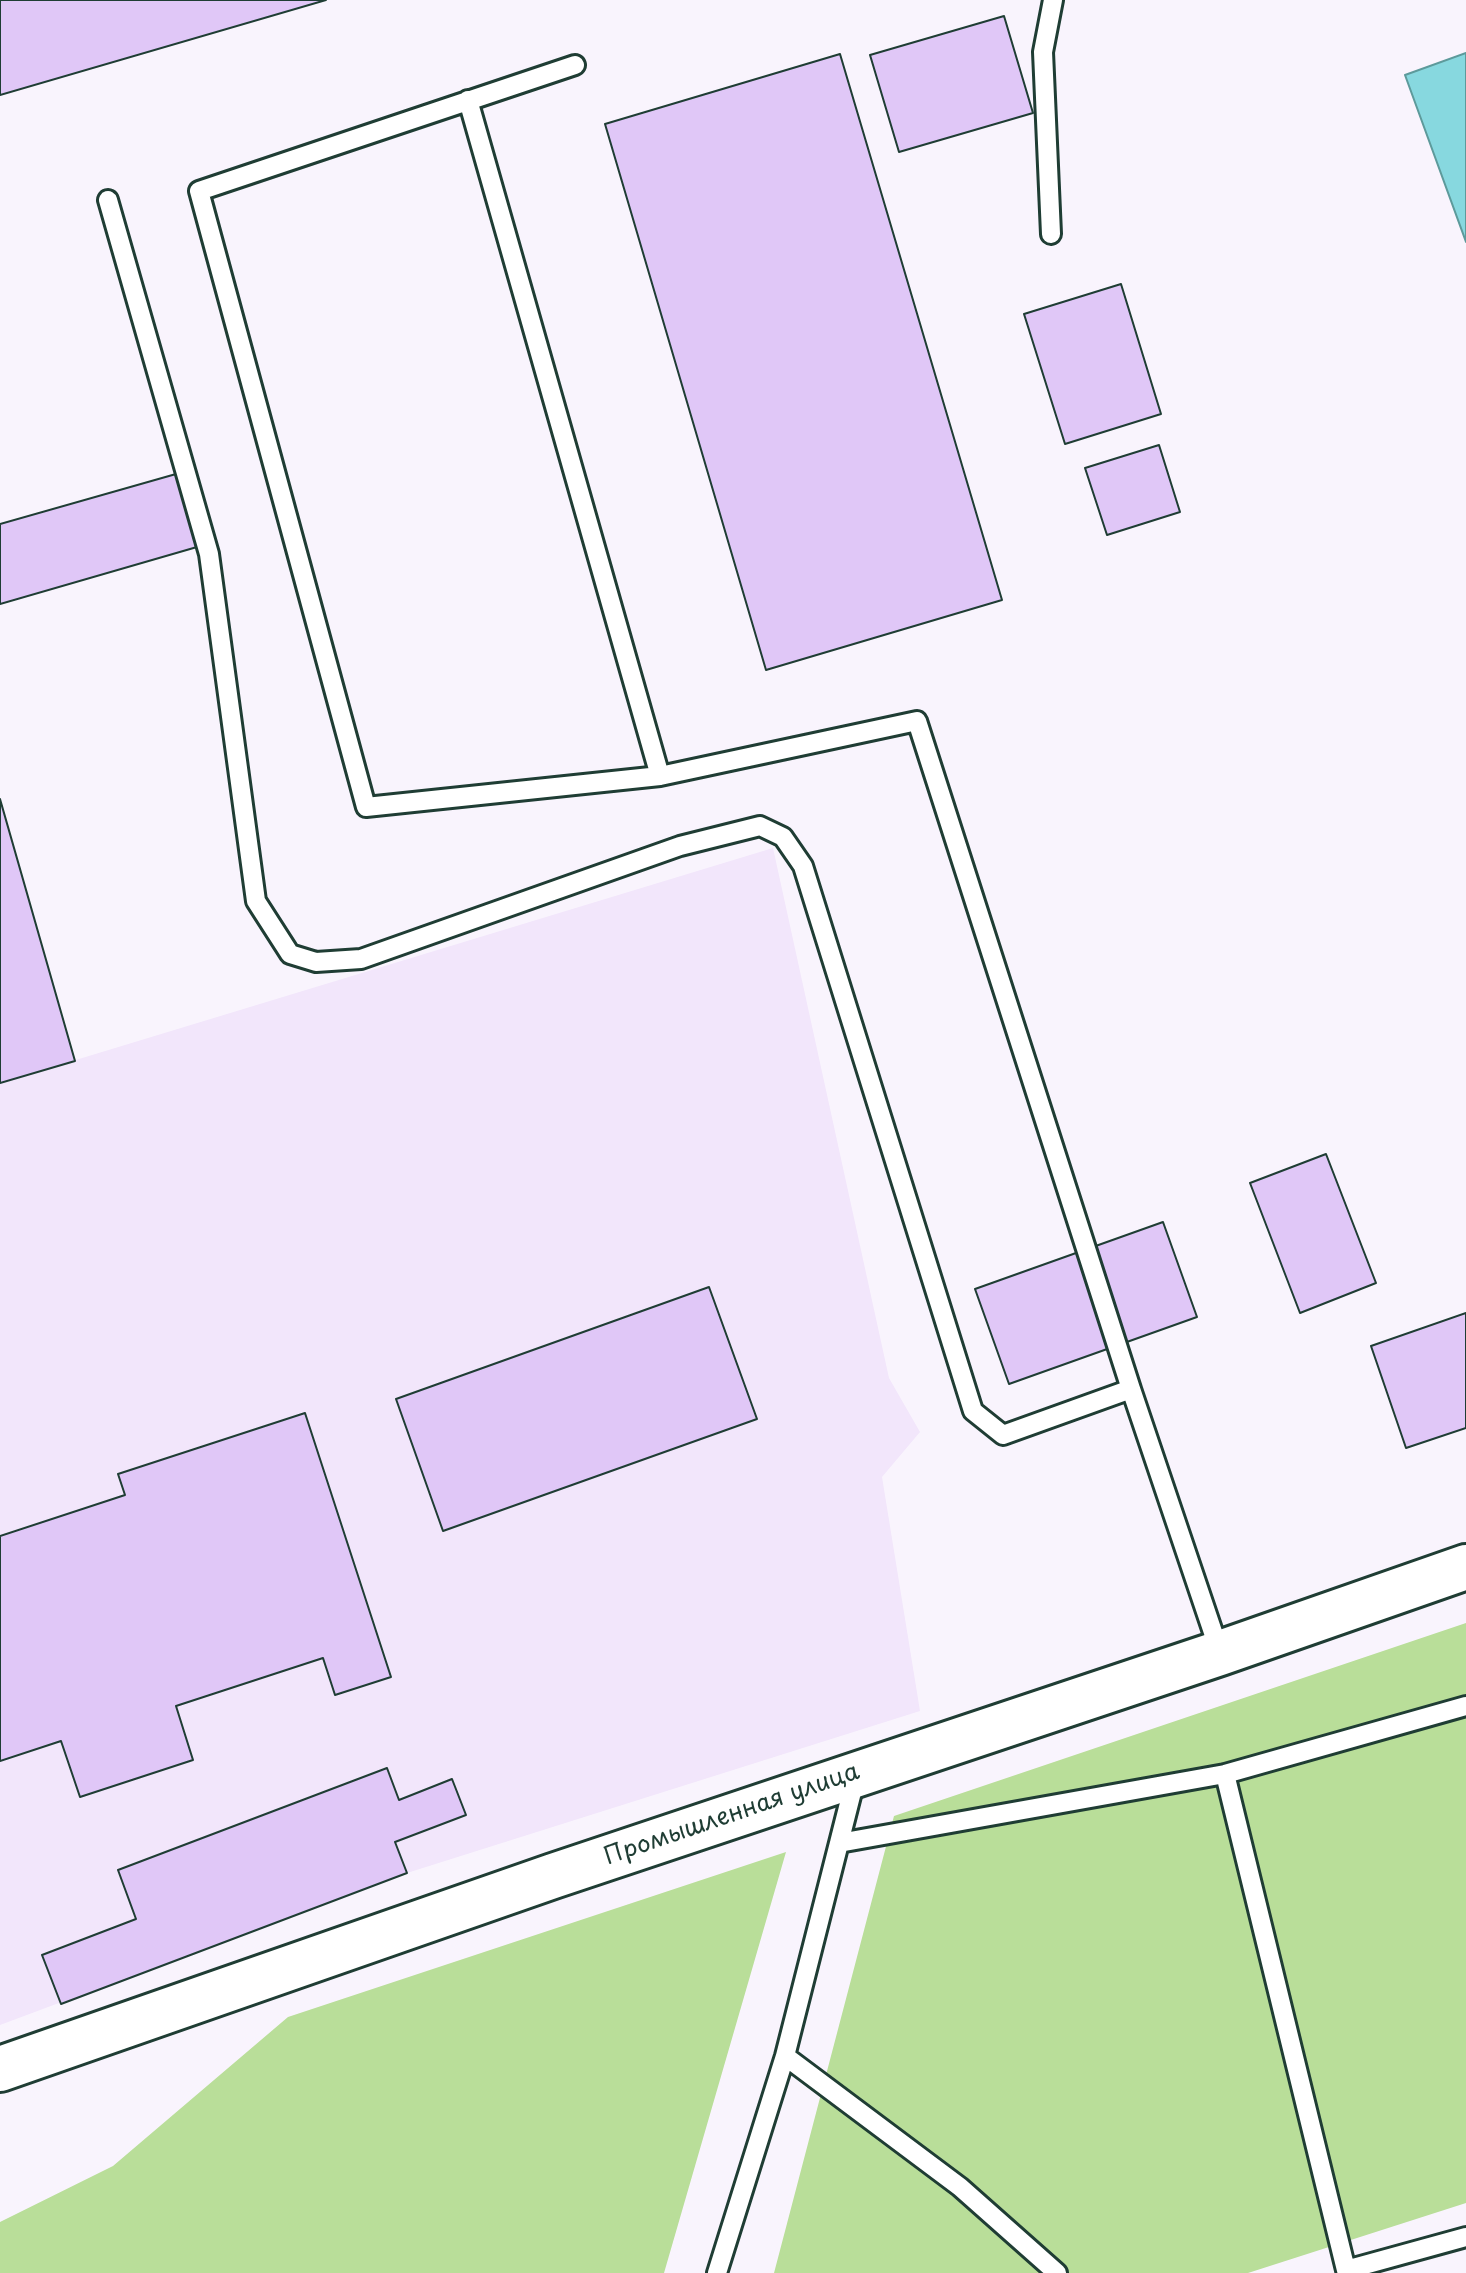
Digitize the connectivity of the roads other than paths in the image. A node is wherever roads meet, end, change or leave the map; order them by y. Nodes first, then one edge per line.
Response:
1 (1053, 0) edge
2 (575, 65) dead end
3 (468, 100) junction
4 (108, 200) dead end
5 (1051, 234) dead end
6 (660, 776) junction
7 (1131, 1389) junction
8 (1466, 1567) edge
9 (1220, 1653) junction
10 (1466, 1706) edge
11 (856, 1773) junction
12 (1225, 1774) junction
13 (839, 1843) junction
14 (785, 2056) junction
15 (0, 2069) edge
16 (1466, 2237) edge
17 (717, 2273) edge
18 (1057, 2273) edge

1 - 5 lane
2 - 3 lane
3 - 6 lane
3 - 6 lane
4 - 7 lane
6 - 7 lane
7 - 9 lane
8 - 9 street, Промышленная улица
9 - 11 street, Промышленная улица
10 - 12 lane
11 - 13 lane
11 - 15 street, Промышленная улица
12 - 13 lane
12 - 16 lane
13 - 14 lane
14 - 17 lane
14 - 18 lane

